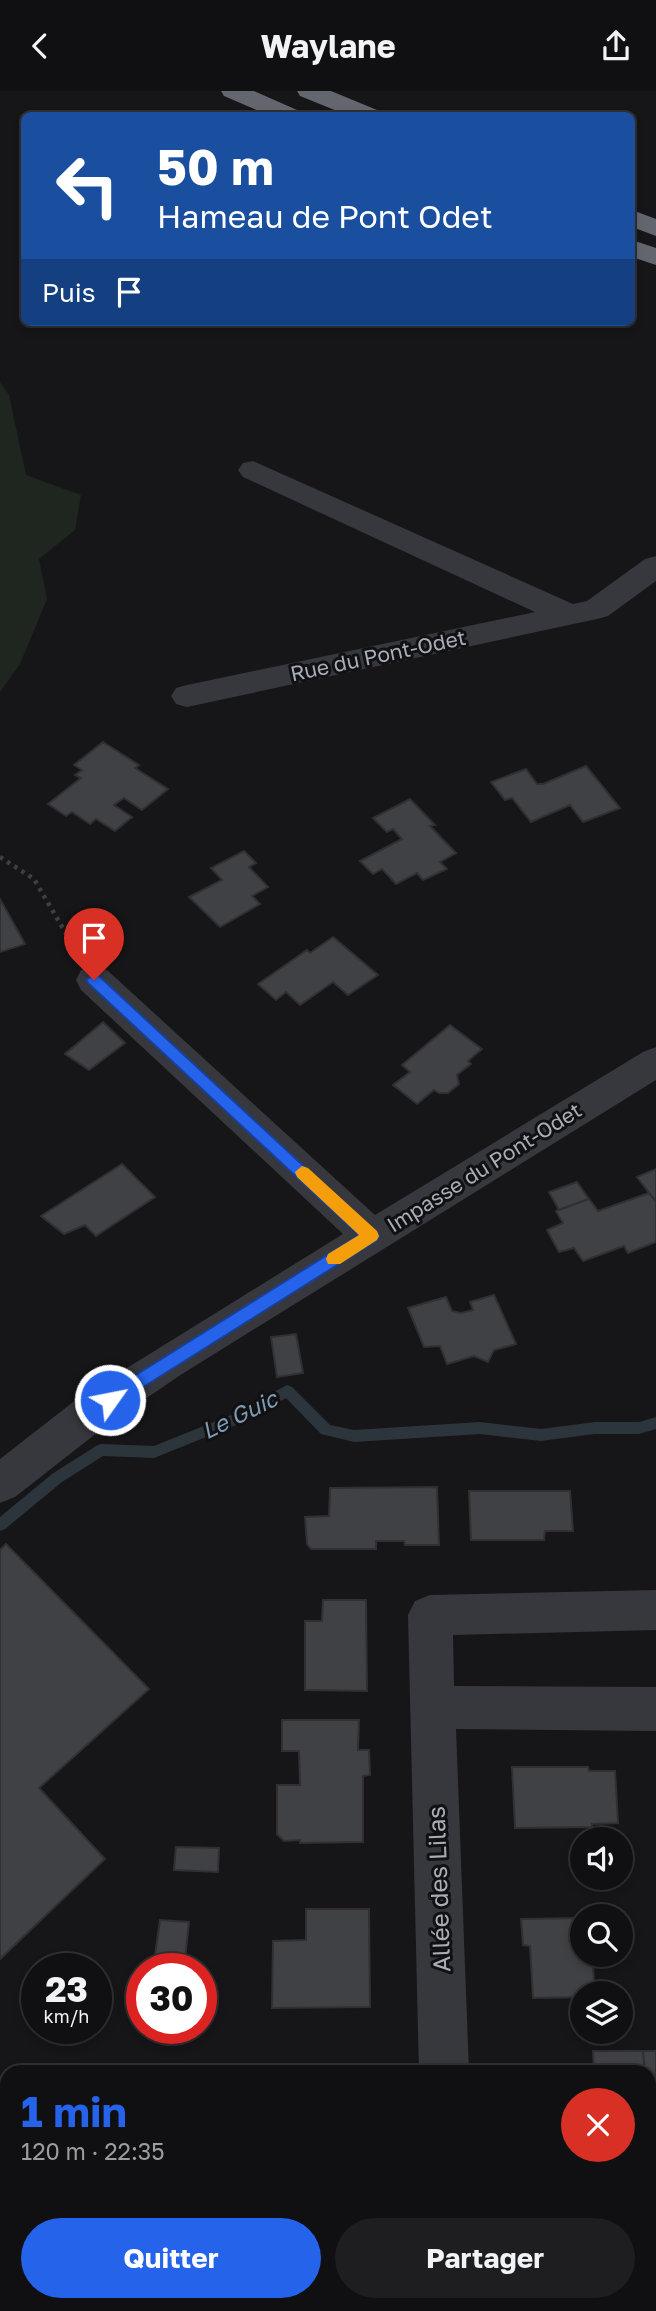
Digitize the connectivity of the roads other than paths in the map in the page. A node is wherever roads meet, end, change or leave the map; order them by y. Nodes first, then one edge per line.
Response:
1 (233, 91) edge
2 (309, 91) edge
3 (281, 112) edge
4 (361, 112) edge
5 (635, 219) edge
6 (656, 227) edge
7 (635, 249) edge
8 (656, 257) edge
9 (253, 470) dead end
10 (656, 566) edge
11 (570, 615) junction
12 (187, 696) dead end
13 (94, 980) road end
14 (656, 1062) edge
15 (371, 1236) junction
16 (0, 1484) edge
17 (656, 1610) edge
18 (432, 1707) junction
19 (656, 1709) edge
20 (444, 2065) edge

1 - 3 highway
2 - 4 highway
5 - 6 highway
7 - 8 highway
9 - 11 street
10 - 11 street, Rue du Pont-Odet
11 - 12 street, Rue du Pont-Odet
13 - 15 street
14 - 15 street, Impasse du Pont-Odet
15 - 16 street, Impasse du Pont-Odet
17 - 18 street, Allée des Lilas
18 - 19 street
18 - 20 street, Allée des Lilas

